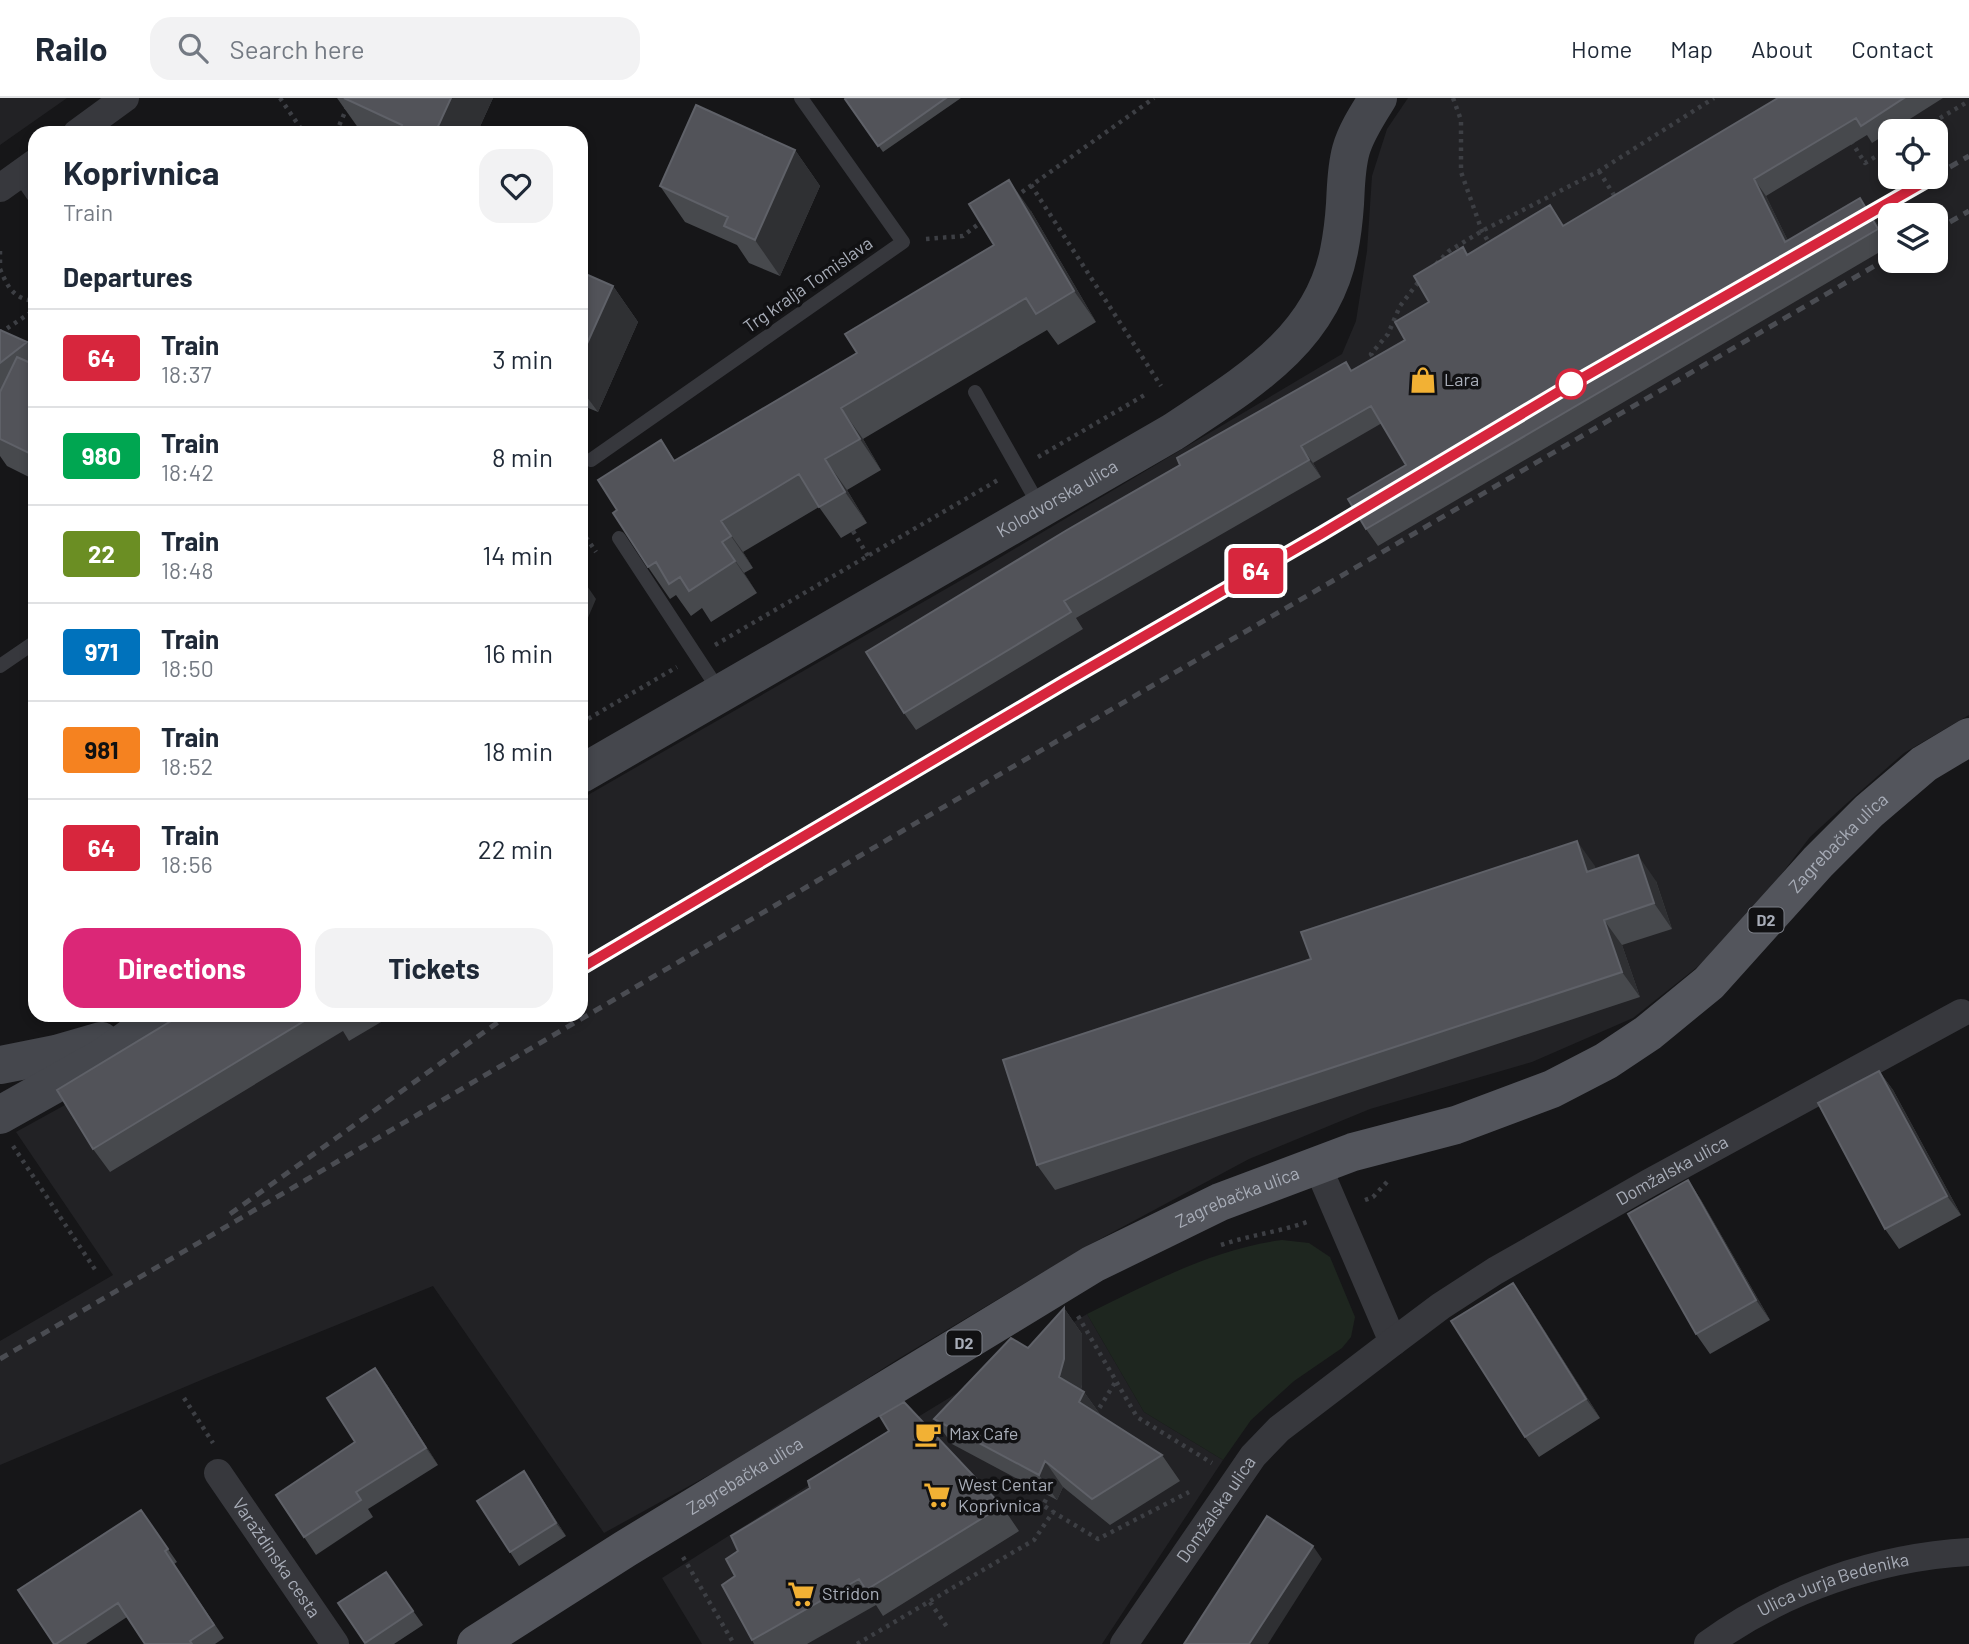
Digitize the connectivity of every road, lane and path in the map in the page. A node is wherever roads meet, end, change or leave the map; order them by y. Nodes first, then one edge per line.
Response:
1 (125, 98) edge
2 (280, 98) edge
3 (351, 98) edge
4 (801, 98) edge
5 (1154, 98) edge
6 (1378, 98) edge
7 (1452, 98) edge
8 (1714, 98) edge
9 (1969, 101) edge
10 (1938, 119) edge
11 (87, 126) edge
12 (299, 126) edge
13 (339, 126) edge
14 (1844, 131) edge
15 (1878, 155) edge
16 (1599, 171) junction
17 (1031, 185) junction
18 (1012, 199) edge
19 (1619, 202) edge
20 (992, 214) edge
21 (1482, 231) junction
22 (902, 242) junction
23 (1493, 249) edge
24 (0, 251) edge
25 (0, 267) edge
26 (1430, 270) edge
27 (1421, 279) edge
28 (28, 300) edge
29 (28, 314) edge
30 (0, 333) edge
31 (1378, 365) edge
32 (1161, 386) dead end
33 (975, 393) dead end
34 (1148, 393) dead end
35 (591, 460) dead end
36 (1018, 468) junction
37 (1041, 508) junction
38 (853, 531) dead end
39 (619, 538) edge
40 (868, 556) junction
41 (28, 647) edge
42 (710, 648) dead end
43 (687, 662) dead end
44 (0, 666) edge
45 (721, 693) junction
46 (588, 719) edge
47 (1969, 737) edge
48 (588, 770) edge
49 (1961, 1013) dead end
50 (155, 1022) edge
51 (0, 1065) edge
52 (4, 1126) edge
53 (1317, 1165) junction
54 (1398, 1178) dead end
55 (1336, 1211) junction
56 (1212, 1248) dead end
57 (96, 1271) dead end
58 (1076, 1312) dead end
59 (1393, 1342) junction
60 (1116, 1380) junction
61 (184, 1398) dead end
62 (1089, 1426) edge
63 (1209, 1461) junction
64 (1202, 1471) dead end
65 (218, 1473) joint
66 (1236, 1478) junction
67 (1056, 1482) edge
68 (1195, 1482) dead end
69 (1053, 1512) junction
70 (1969, 1552) edge
71 (680, 1553) dead end
72 (930, 1601) junction
73 (947, 1627) dead end
74 (335, 1644) edge
75 (476, 1644) edge
76 (733, 1644) edge
77 (857, 1644) edge
78 (1124, 1644) edge
79 (1709, 1644) edge

1 - 11 street
2 - 12 path
3 - 13 path
4 - 22 lane, Trg kralja Tomislava
5 - 17 path
6 - 37 main road, Kolodvorska ulica
7 - 21 path
8 - 16 path
9 - 10 path
14 - 15 path
16 - 19 path
16 - 21 path
17 - 18 path
17 - 32 path
20 - 22 path
21 - 23 path
21 - 26 path
22 - 35 lane, Trg kralja Tomislava
24 - 25 path
25 - 28 path
27 - 31 path
29 - 30 path
33 - 36 lane
34 - 36 path
36 - 37 lane
36 - 40 path
37 - 45 main road, Kolodvorska ulica
38 - 40 path
39 - 45 lane
40 - 42 path
41 - 44 lane
43 - 46 path
45 - 48 main road, Kolodvorska ulica
47 - 53 main road, Zagrebačka ulica / D2
49 - 59 street, Domžalska ulica
50 - 51 main road
50 - 52 main road
52 - 57 path
53 - 55 street
53 - 75 main road, Zagrebačka ulica / D2
54 - 55 path
55 - 56 path
55 - 59 street
58 - 60 path
59 - 66 street, Domžalska ulica
60 - 62 path
60 - 63 path
61 - 65 path
63 - 64 path
63 - 66 path
65 - 74 street, Varaždinska cesta
66 - 78 street, Domžalska ulica
67 - 69 path
68 - 69 path
69 - 72 path
70 - 79 street, Ulica Jurja Bedenika
71 - 76 path
72 - 73 path
72 - 77 path

